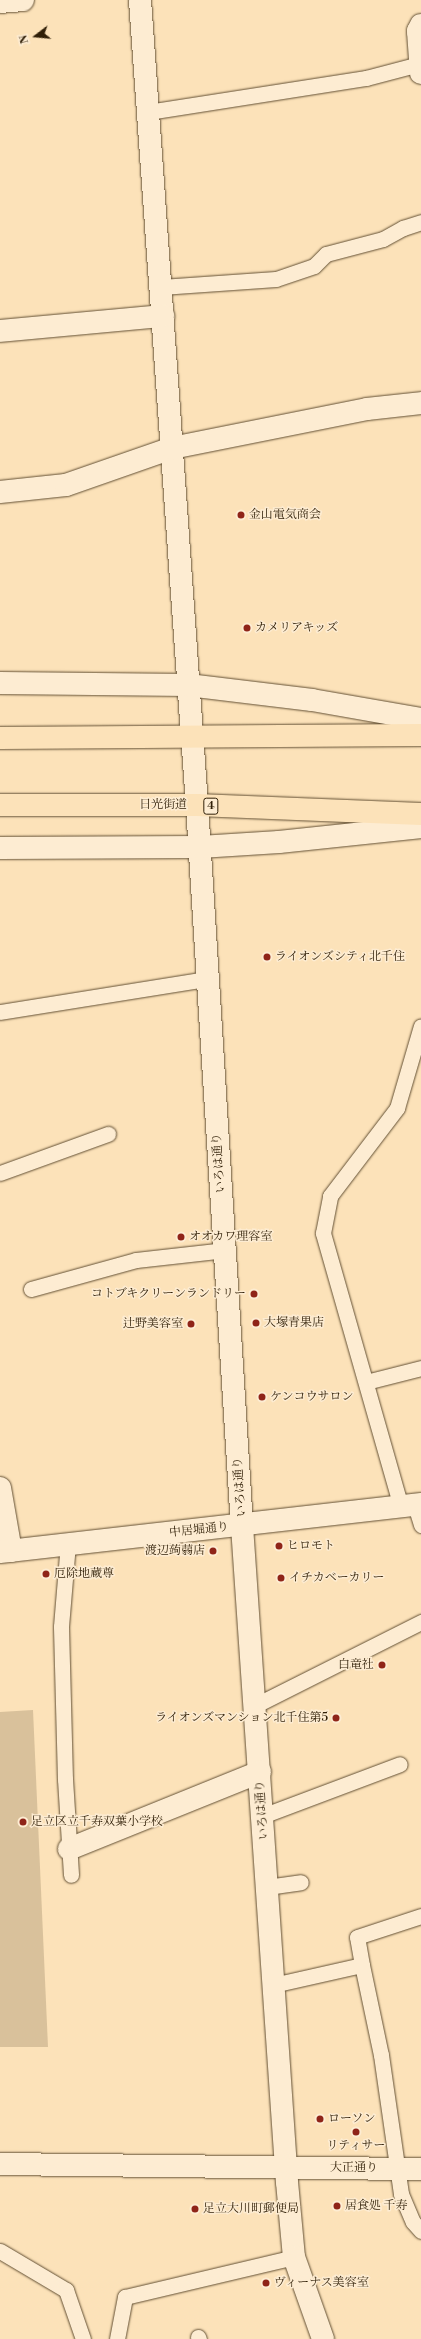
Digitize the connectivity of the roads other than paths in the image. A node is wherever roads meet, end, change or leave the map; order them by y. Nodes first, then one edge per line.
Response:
1 (23, 0) edge
2 (140, 0) edge
3 (0, 2) edge
4 (421, 25) edge
5 (420, 68) edge
6 (148, 112) junction
7 (421, 222) edge
8 (161, 287) junction
9 (163, 316) junction
10 (0, 331) edge
11 (421, 403) edge
12 (172, 448) junction
13 (0, 492) edge
14 (0, 683) edge
15 (188, 685) junction
16 (421, 719) edge
17 (421, 735) edge
18 (192, 736) junction
19 (0, 738) edge
20 (0, 805) edge
21 (198, 806) junction
22 (421, 814) edge
23 (421, 827) edge
24 (200, 847) junction
25 (0, 848) edge
26 (207, 979) junction
27 (0, 1012) edge
28 (420, 1032) edge
29 (108, 1134) dead end
30 (0, 1173) edge
31 (225, 1250) junction
32 (31, 1289) dead end
33 (421, 1368) edge
34 (366, 1382) junction
35 (0, 1488) edge
36 (414, 1511) edge
37 (242, 1526) junction
38 (68, 1543) junction
39 (6, 1552) edge
40 (421, 1622) edge
41 (256, 1705) junction
42 (400, 1764) dead end
43 (260, 1772) junction
44 (262, 1816) junction
45 (69, 1849) junction
46 (71, 1875) dead end
47 (300, 1882) dead end
48 (267, 1887) junction
49 (421, 1916) edge
50 (362, 1965) junction
51 (273, 1985) junction
52 (0, 2164) edge
53 (286, 2167) junction
54 (397, 2168) junction
55 (421, 2169) edge
56 (421, 2231) edge
57 (0, 2251) edge
58 (294, 2257) junction
59 (83, 2339) edge
60 (117, 2339) edge
61 (324, 2339) edge

1 - 3 street
2 - 6 street, いろは通り
4 - 5 street
5 - 6 lane
6 - 8 street, いろは通り
7 - 8 lane
8 - 9 street, いろは通り
9 - 10 street
9 - 12 street, いろは通り
11 - 12 street
12 - 13 street
12 - 15 street, いろは通り
14 - 15 street
15 - 16 street
15 - 18 street, いろは通り
17 - 18 highway
18 - 19 highway
18 - 21 street, いろは通り
20 - 21 highway, 日光街道 / 4
21 - 22 highway, 日光街道 / 4
21 - 24 street, いろは通り
23 - 24 street
24 - 25 street
24 - 26 street, いろは通り
26 - 27 lane
26 - 31 street, いろは通り
28 - 34 lane
29 - 30 lane
31 - 32 lane
31 - 37 street, いろは通り
33 - 34 lane
34 - 36 lane
35 - 39 street
36 - 37 street, 中居堀通り
37 - 38 street, 中居堀通り
37 - 41 street, いろは通り
38 - 39 street, 中居堀通り
38 - 45 lane
40 - 41 lane
41 - 43 street, いろは通り
42 - 44 lane
43 - 44 street, いろは通り
43 - 45 street
44 - 48 street, いろは通り
45 - 46 lane
47 - 48 lane
48 - 51 street, いろは通り
49 - 50 lane
50 - 51 lane
50 - 54 lane
51 - 53 street, いろは通り
52 - 53 street, 大正通り
53 - 54 street, 大正通り
53 - 58 street, いろは通り
54 - 55 street, 大正通り
54 - 56 lane
57 - 59 lane
58 - 60 lane
58 - 61 street, いろは通り

